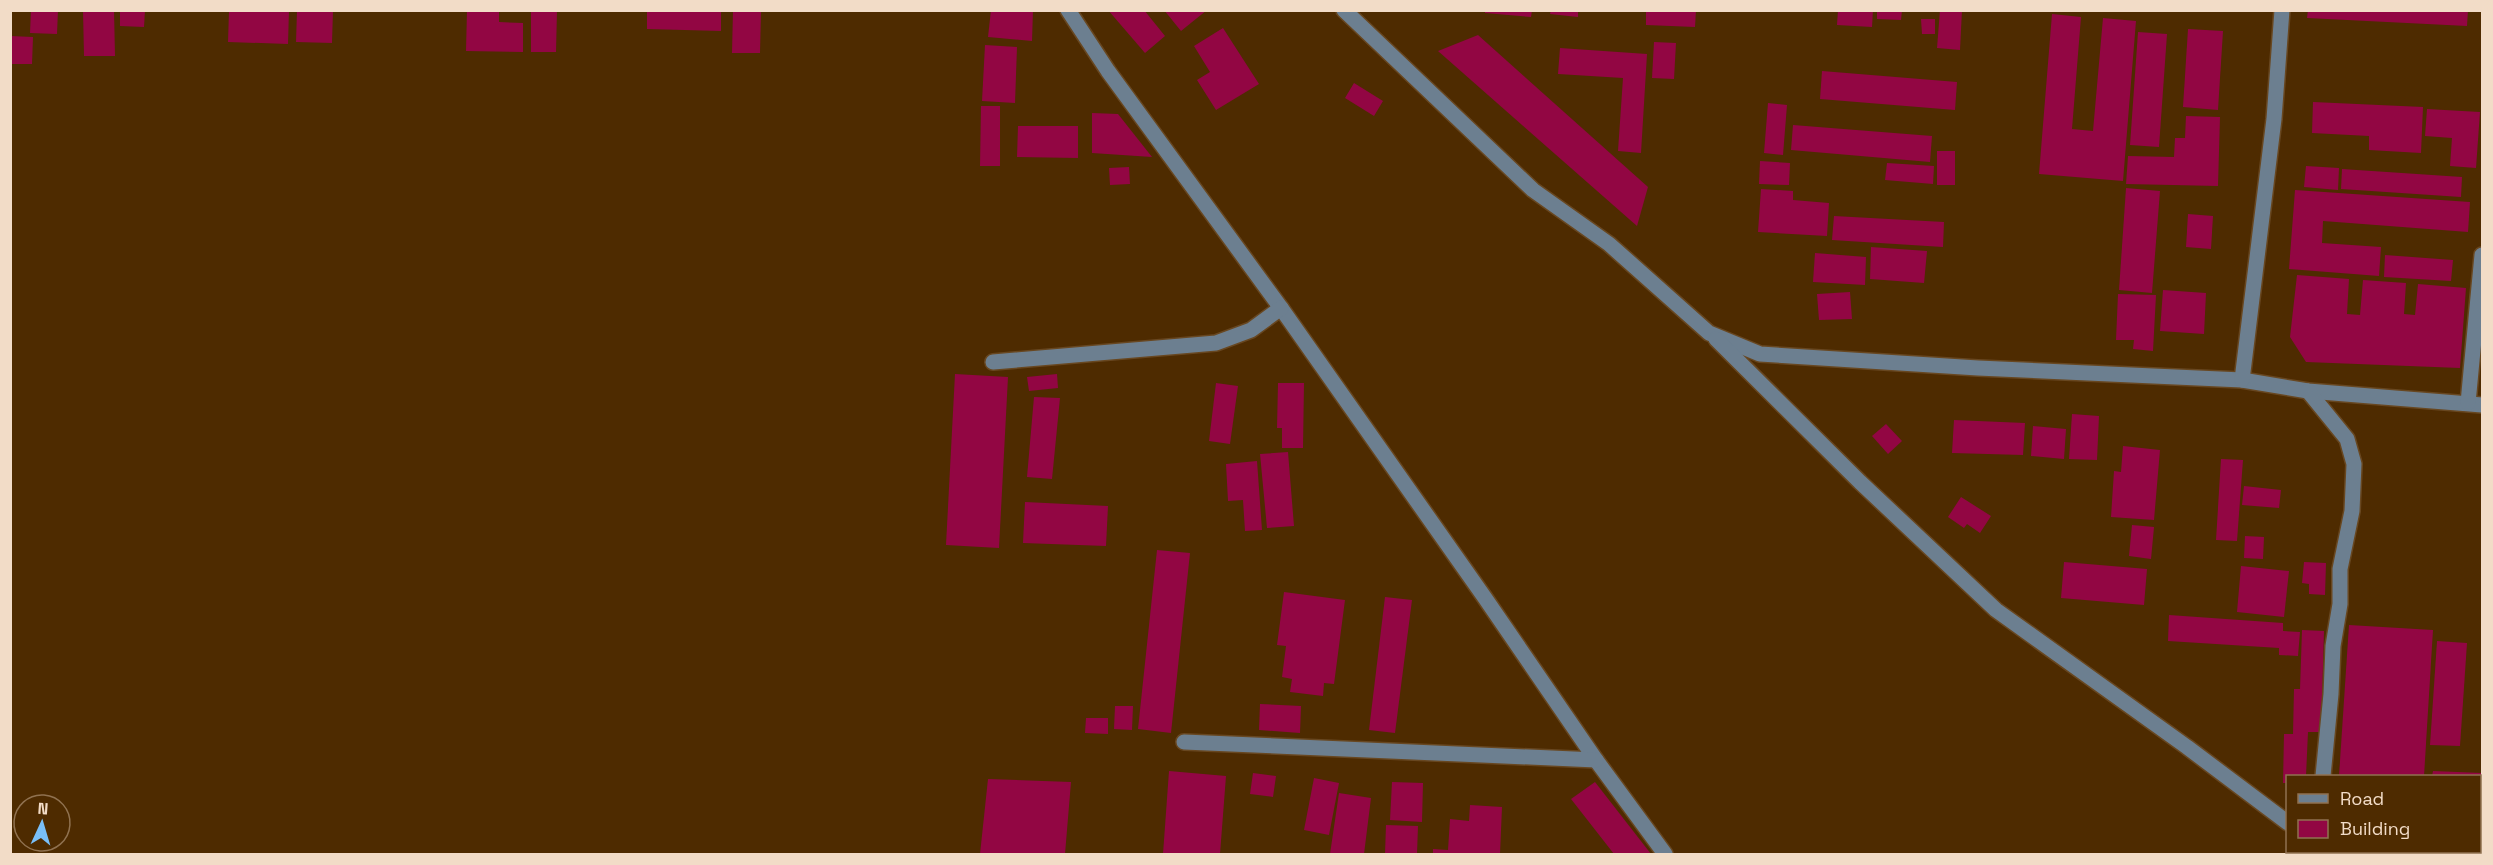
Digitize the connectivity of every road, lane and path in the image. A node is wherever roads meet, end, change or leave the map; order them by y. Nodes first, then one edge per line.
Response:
1 (1068, 10) edge
2 (1344, 10) edge
3 (2279, 11) edge
4 (2482, 255) edge
5 (1281, 308) junction
6 (1709, 333) junction
7 (993, 362) dead end
8 (2242, 380) junction
9 (2308, 391) junction
10 (2475, 404) edge
11 (1184, 742) dead end
12 (1596, 760) junction
13 (2323, 775) edge
14 (2286, 821) edge
15 (1665, 855) edge

1 - 5 street
2 - 6 street
3 - 8 street
4 - 10 street
5 - 7 street
5 - 12 street
6 - 8 street
6 - 14 street
8 - 9 street
9 - 10 street
9 - 13 street
11 - 12 street
12 - 15 street

